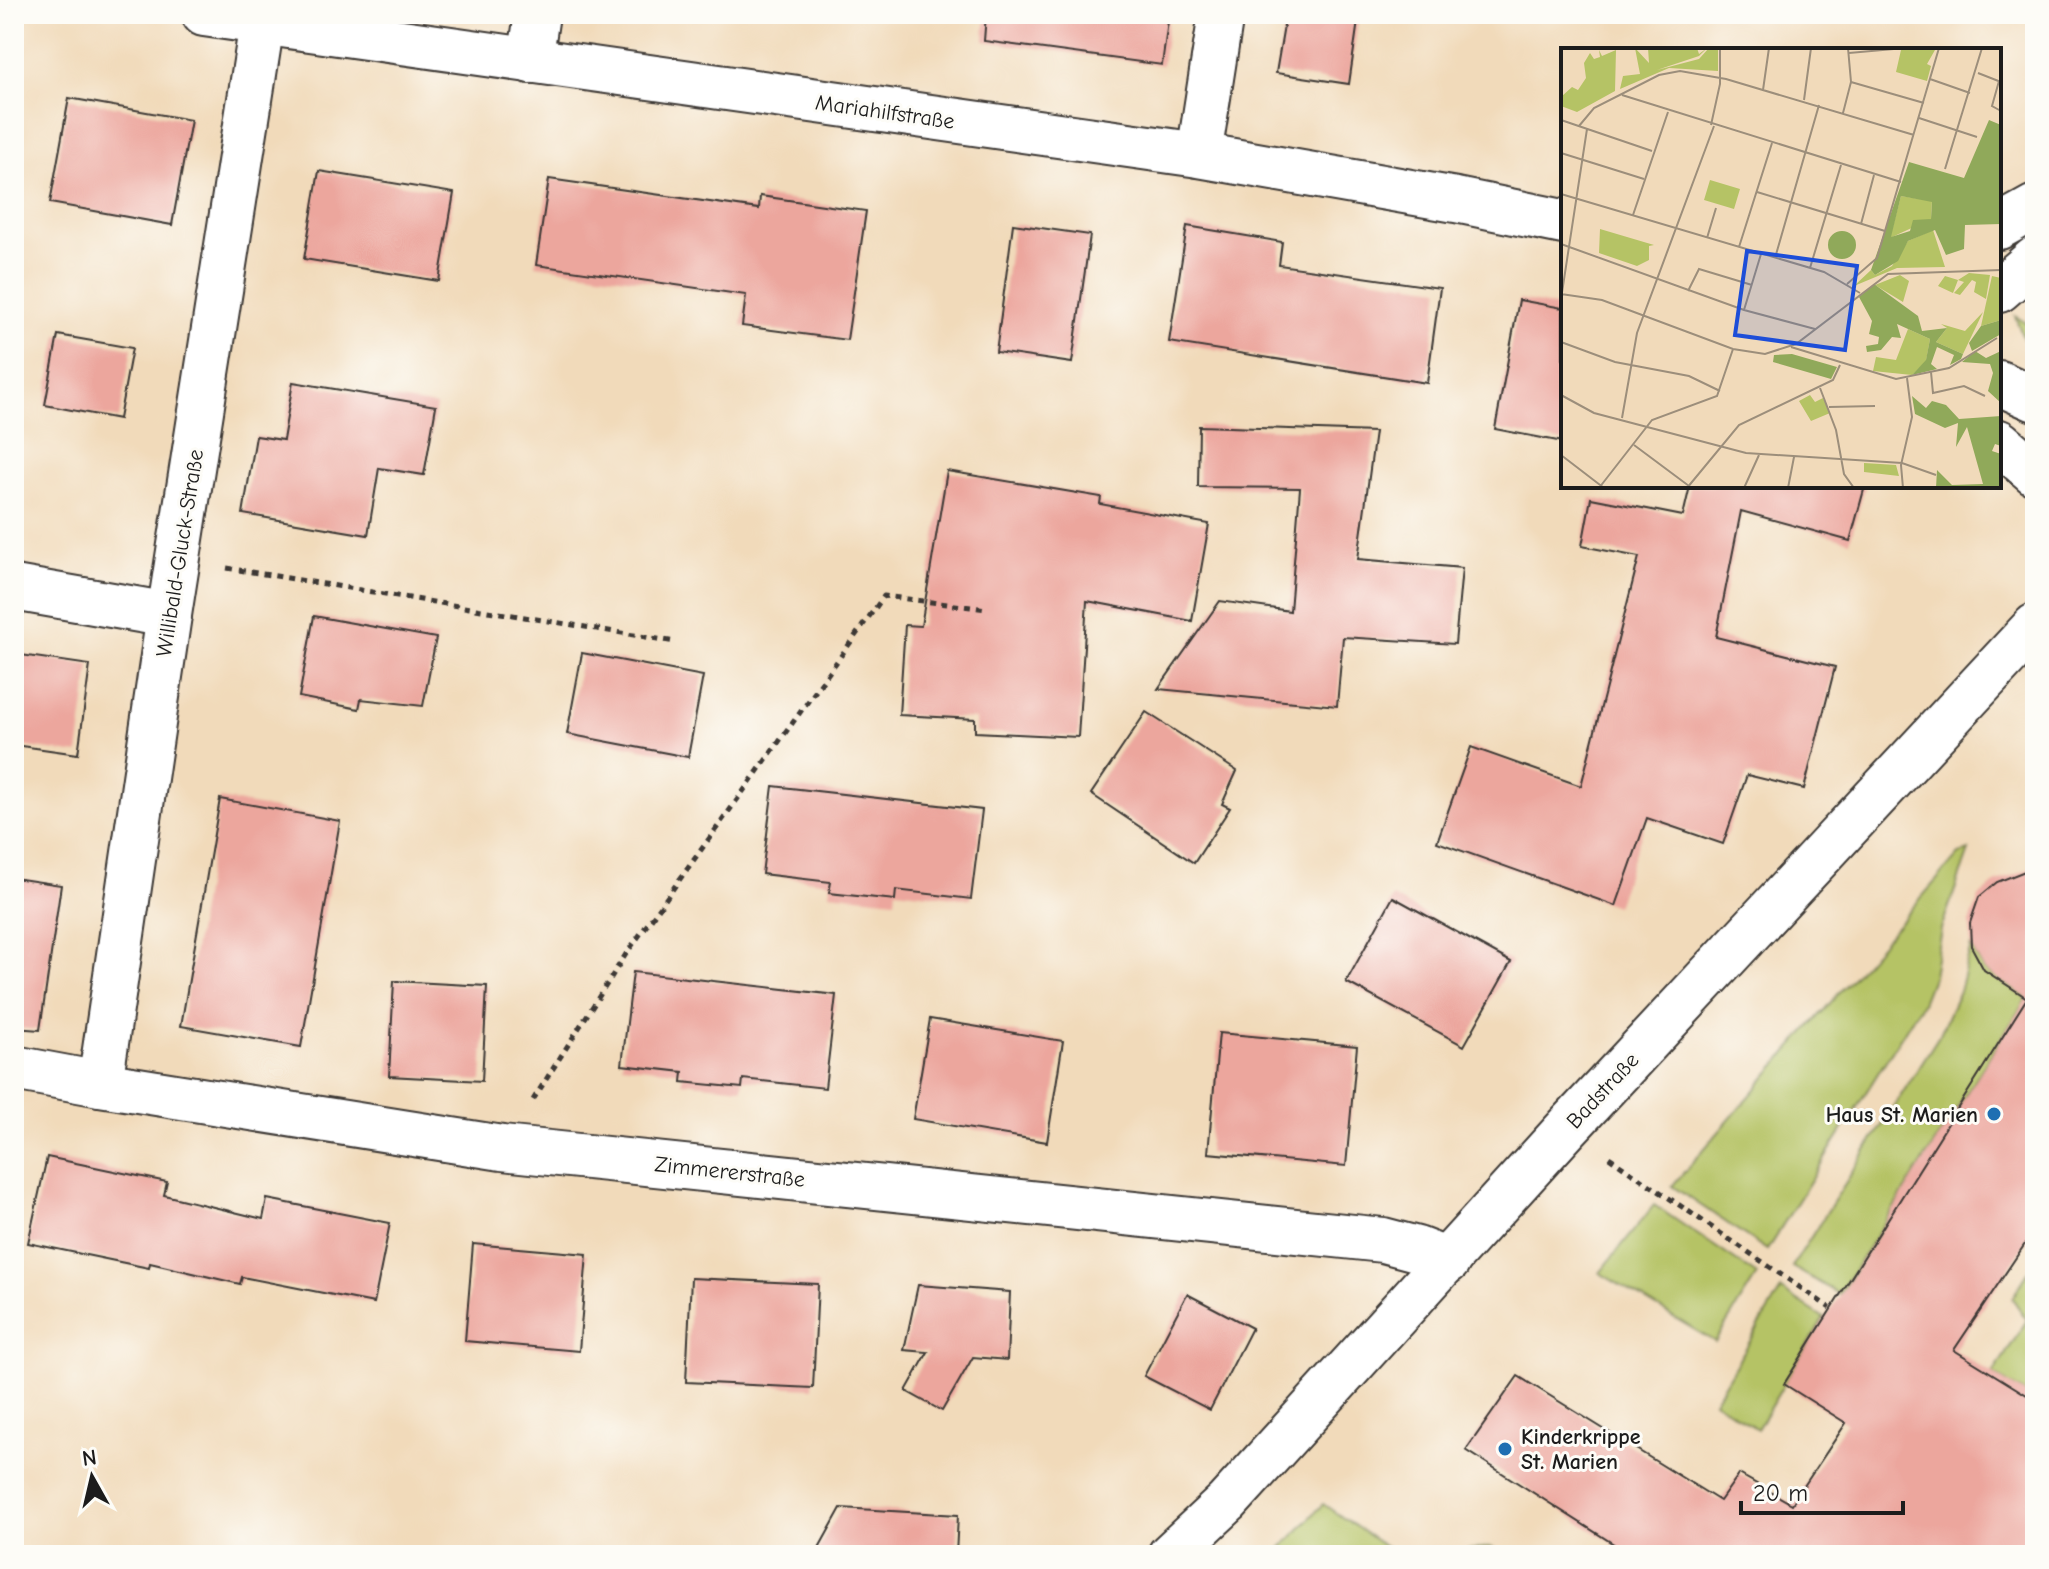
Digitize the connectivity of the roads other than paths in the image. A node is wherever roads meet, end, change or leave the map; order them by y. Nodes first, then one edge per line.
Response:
1 (204, 14) edge
2 (537, 14) edge
3 (1221, 14) edge
4 (262, 23) junction
5 (530, 61) junction
6 (1199, 155) junction
7 (2035, 207) edge
8 (1561, 222) edge
9 (2001, 226) edge
10 (2035, 259) edge
11 (2001, 288) edge
12 (2001, 384) edge
13 (2035, 399) edge
14 (2001, 444) edge
15 (2035, 473) edge
16 (14, 588) edge
17 (169, 615) junction
18 (2035, 626) edge
19 (14, 1068) edge
20 (100, 1084) junction
21 (1448, 1261) junction
22 (1170, 1555) edge

1 - 4 street, Mariahilfstraße
2 - 5 street
3 - 6 street
4 - 5 street, Mariahilfstraße
4 - 17 street, Willibald-Gluck-Straße
5 - 6 street, Mariahilfstraße
6 - 8 street, Mariahilfstraße
7 - 9 street
10 - 11 street
12 - 13 street
14 - 15 street
16 - 17 street
17 - 20 street, Willibald-Gluck-Straße
18 - 21 street, Badstraße
19 - 20 street, Zimmererstraße
20 - 21 street, Zimmererstraße
21 - 22 street, Badstraße

